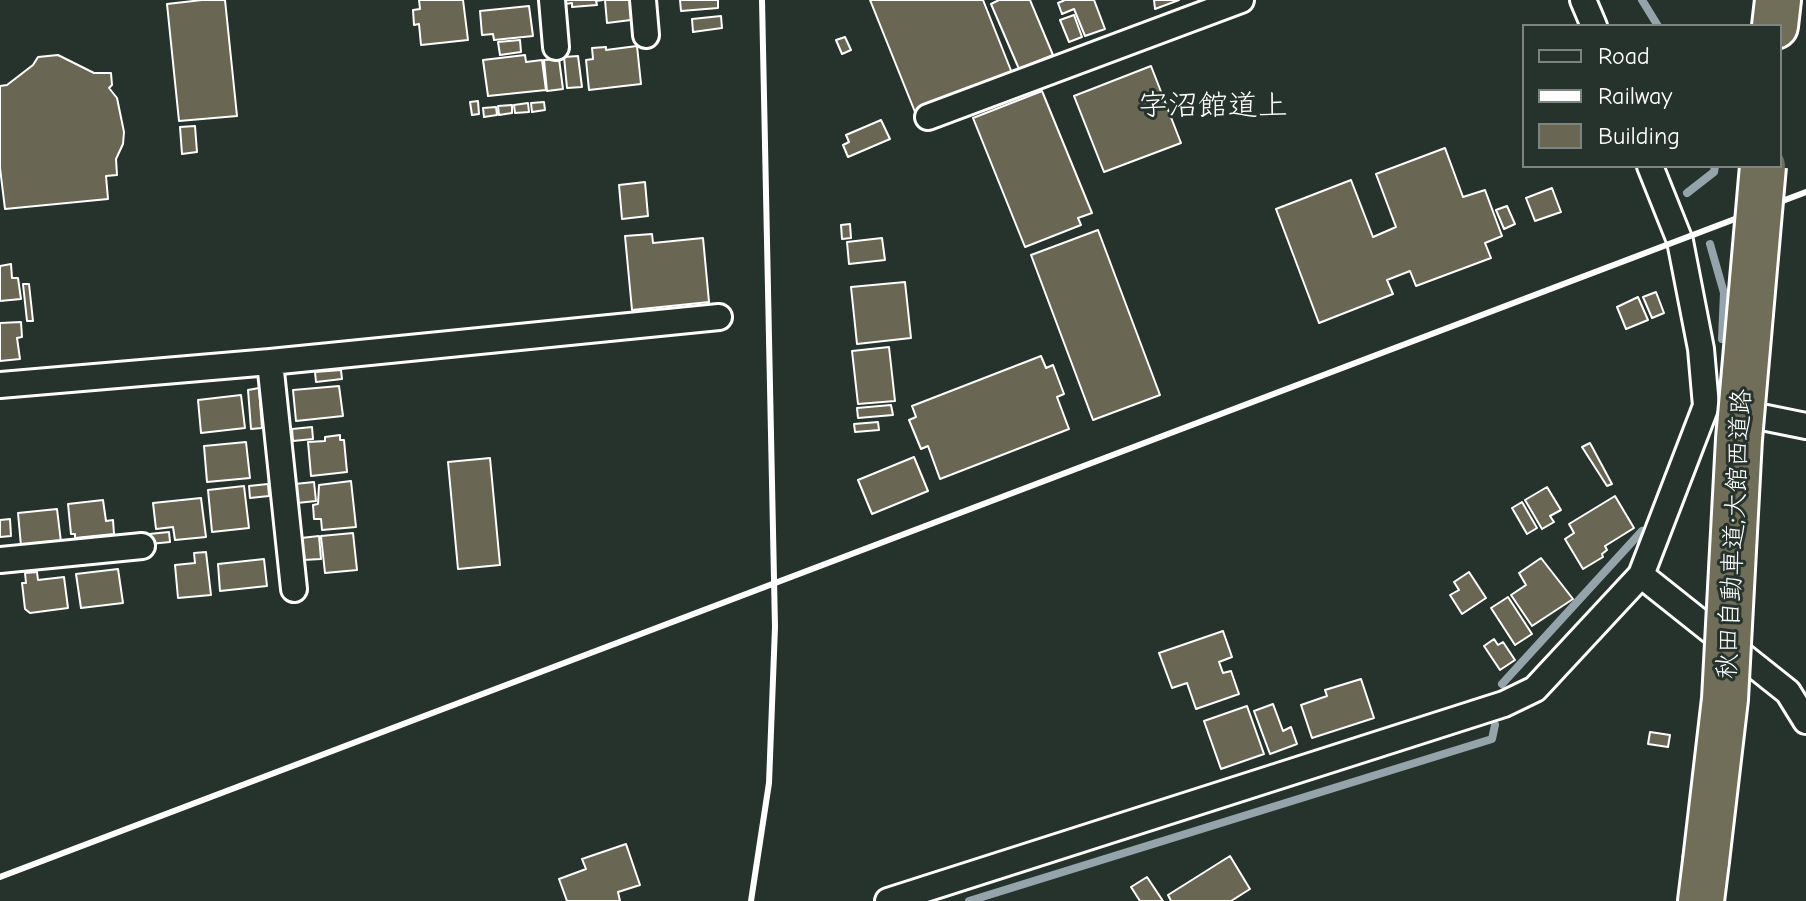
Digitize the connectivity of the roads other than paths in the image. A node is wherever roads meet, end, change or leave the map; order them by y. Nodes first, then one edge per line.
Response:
1 (552, 0) edge
2 (643, 0) edge
3 (1241, 0) edge
4 (1583, 0) edge
5 (1778, 0) edge
6 (1593, 24) edge
7 (1775, 24) edge
8 (646, 35) dead end
9 (556, 47) dead end
10 (928, 117) dead end
11 (1651, 168) edge
12 (1763, 168) edge
13 (719, 317) dead end
14 (270, 362) junction
15 (0, 385) edge
16 (1706, 406) junction
17 (1806, 426) edge
18 (142, 546) dead end
19 (0, 560) edge
20 (1641, 575) junction
21 (294, 589) dead end
22 (1806, 721) edge
23 (1703, 881) edge
24 (888, 901) edge

1 - 9 street
2 - 8 street
3 - 10 street
4 - 6 street
5 - 7 highway
11 - 16 street
12 - 23 highway, 秋田自動車道;大館西道路, bridge
13 - 14 street
14 - 15 street
14 - 21 street
16 - 17 street
16 - 20 street
18 - 19 street
20 - 22 street
20 - 24 street

